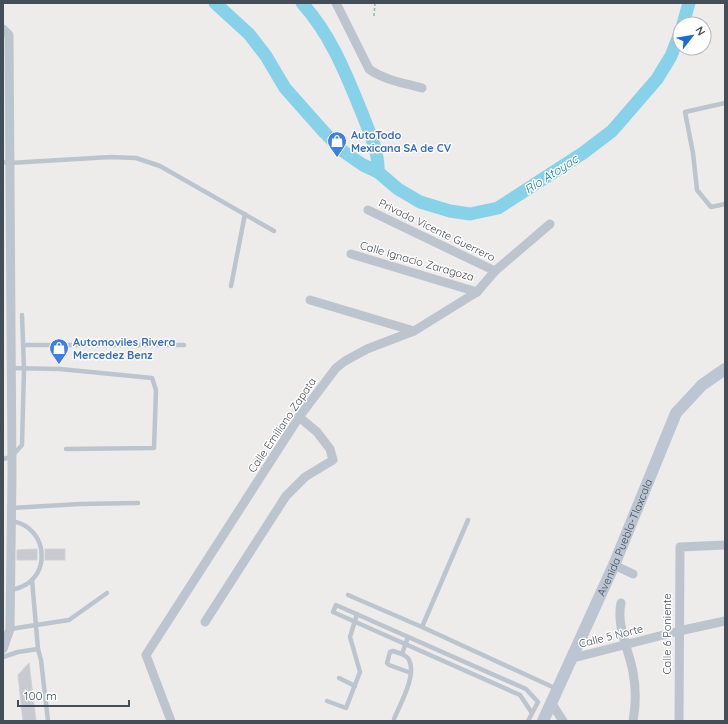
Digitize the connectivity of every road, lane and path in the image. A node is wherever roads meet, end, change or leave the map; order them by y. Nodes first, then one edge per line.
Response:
1 (374, 3) edge
2 (339, 5) edge
3 (374, 16) dead end
4 (3, 28) edge
5 (422, 88) dead end
6 (725, 103) edge
7 (6, 163) edge
8 (725, 204) edge
9 (368, 210) dead end
10 (245, 214) junction
11 (550, 224) dead end
12 (274, 231) dead end
13 (351, 254) dead end
14 (495, 272) junction
15 (231, 286) dead end
16 (477, 292) junction
17 (310, 300) dead end
18 (22, 315) dead end
19 (414, 331) junction
20 (23, 345) junction
21 (184, 345) dead end
22 (10, 368) junction
23 (24, 369) junction
24 (725, 369) edge
25 (299, 417) junction
26 (66, 449) dead end
27 (7, 458) edge
28 (138, 503) dead end
29 (11, 508) junction
30 (10, 520) junction
31 (468, 520) dead end
32 (725, 536) edge
33 (723, 545) edge
34 (614, 566) junction
35 (633, 574) dead end
36 (32, 580) junction
37 (10, 590) junction
38 (107, 593) dead end
39 (348, 595) dead end
40 (621, 603) dead end
41 (357, 614) junction
42 (725, 621) edge
43 (205, 622) dead end
44 (354, 622) junction
45 (37, 625) junction
46 (422, 627) junction
47 (10, 629) junction
48 (679, 631) junction
49 (408, 637) junction
50 (406, 644) junction
51 (626, 644) junction
52 (3, 649) edge
53 (38, 649) junction
54 (402, 654) junction
55 (3, 657) edge
56 (573, 658) junction
57 (411, 673) junction
58 (495, 675) junction
59 (339, 678) dead end
60 (492, 682) junction
61 (355, 686) junction
62 (558, 690) junction
63 (327, 701) dead end
64 (552, 704) junction
65 (532, 713) junction
66 (394, 719) dead end
67 (48, 721) edge
68 (171, 721) edge
69 (528, 721) edge
70 (543, 721) edge
71 (563, 721) edge
72 (633, 721) edge
73 (679, 721) edge

1 - 3 path
2 - 5 street
4 - 7 street
6 - 8 lane
7 - 10 lane
7 - 22 street
9 - 14 street, Privada Vicente Guerrero
10 - 12 lane
10 - 15 lane
11 - 14 street, Calle Emiliano Zapata
13 - 16 street, Calle Ignacio Zaragoza
14 - 16 street, Calle Emiliano Zapata
16 - 19 street, Calle Emiliano Zapata
17 - 19 street
18 - 20 lane
19 - 25 street, Calle Emiliano Zapata
20 - 21 lane
20 - 23 lane
22 - 23 lane
22 - 27 street
23 - 26 lane
23 - 27 lane
24 - 34 main road, Avenida Puebla-Tlaxcala
25 - 43 street
25 - 68 street, Calle Emiliano Zapata
27 - 29 street
28 - 29 lane
29 - 30 street
30 - 36 lane
30 - 37 street
31 - 46 lane
32 - 33 street
33 - 48 street, Calle 6 Poniente
34 - 35 street
34 - 56 main road, Avenida Puebla-Tlaxcala
36 - 37 lane
36 - 45 lane
37 - 47 street
38 - 45 lane
39 - 46 lane
40 - 51 street
41 - 44 lane
41 - 44 lane
41 - 49 lane
42 - 48 street, Calle 5 Norte
44 - 50 lane
44 - 61 lane
45 - 47 lane
45 - 53 lane
46 - 62 lane
47 - 52 street
48 - 51 street, Calle 5 Norte
48 - 73 street, Calle 6 Poniente
49 - 50 lane
49 - 58 lane
50 - 54 lane
50 - 60 lane
51 - 56 street, Calle 5 Norte
51 - 72 street
53 - 55 lane
53 - 67 lane
54 - 57 lane
54 - 57 lane
56 - 62 main road, Avenida Puebla-Tlaxcala
57 - 66 lane
58 - 60 lane
58 - 65 lane
59 - 61 lane
60 - 65 lane
61 - 63 lane
62 - 64 main road, Avenida Puebla-Tlaxcala
64 - 70 main road, Avenida Puebla-Tlaxcala
64 - 71 street
65 - 69 lane

